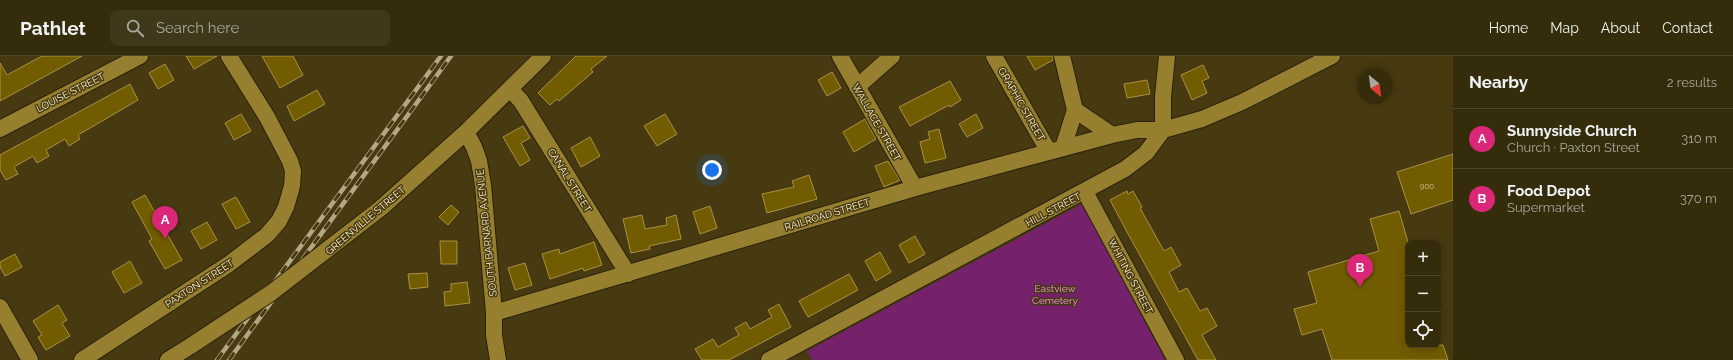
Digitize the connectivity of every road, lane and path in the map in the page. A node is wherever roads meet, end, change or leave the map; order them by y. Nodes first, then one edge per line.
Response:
1 (140, 56) edge
2 (229, 56) edge
3 (543, 56) edge
4 (840, 56) edge
5 (892, 56) edge
6 (994, 56) edge
7 (1062, 56) edge
8 (1167, 56) edge
9 (1332, 56) edge
10 (857, 87) junction
11 (510, 89) junction
12 (1075, 110) junction
13 (0, 129) edge
14 (1164, 130) junction
15 (466, 132) junction
16 (1112, 135) junction
17 (1056, 150) junction
18 (915, 188) junction
19 (1085, 192) junction
20 (628, 274) junction
21 (0, 307) edge
22 (494, 313) junction
23 (30, 360) edge
24 (82, 360) edge
25 (168, 360) edge
26 (498, 360) edge
27 (769, 360) edge
28 (1176, 360) edge

1 - 13 street, LOUISE STREET
2 - 24 street, PAXTON STREET
3 - 11 street, GREENVILLE STREET
4 - 10 street, WALLACE STREET
5 - 10 street
6 - 17 street, GRAPHIC STREET
7 - 12 street
8 - 14 street
9 - 14 street
10 - 18 street, WALLACE STREET
11 - 15 street, GREENVILLE STREET
11 - 20 street, CANAL STREET
12 - 16 street
12 - 17 street
14 - 16 street, RAILROAD STREET
14 - 19 street, HILL STREET
15 - 22 street, SOUTH BARNARD AVENUE
15 - 25 street, GREENVILLE STREET, bridge
16 - 17 street, RAILROAD STREET
17 - 18 street, RAILROAD STREET
18 - 20 street, RAILROAD STREET
19 - 27 street, HILL STREET
19 - 28 street, WHITING STREET
20 - 22 street, RAILROAD STREET
21 - 23 street
22 - 26 street, SOUTH BARNARD AVENUE

